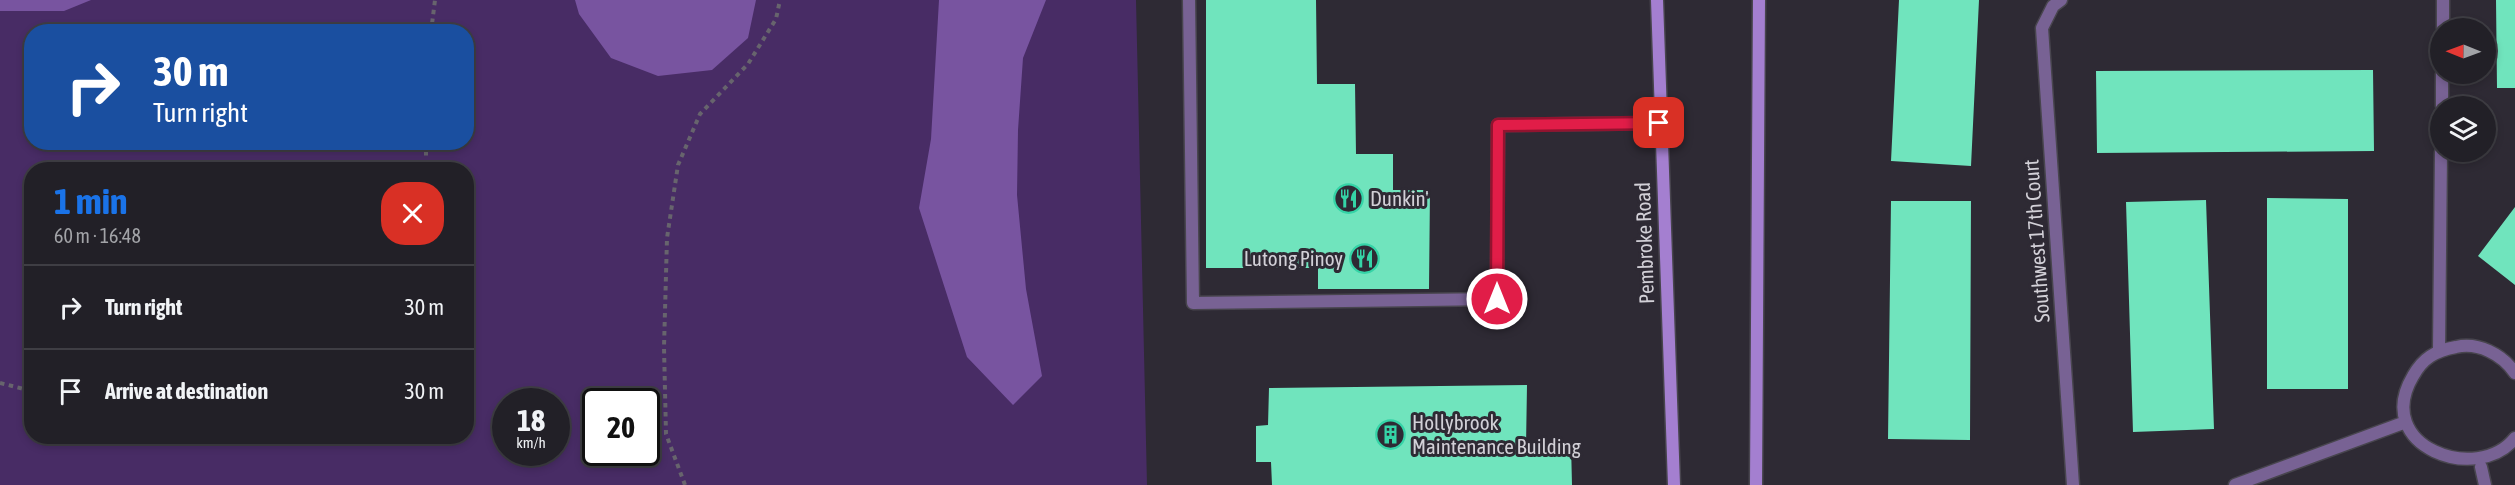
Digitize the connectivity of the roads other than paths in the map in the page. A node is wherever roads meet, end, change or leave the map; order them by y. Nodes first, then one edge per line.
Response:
1 (1189, 0) edge
2 (1657, 0) edge
3 (1759, 0) edge
4 (2061, 0) edge
5 (2443, 0) edge
6 (2443, 18) edge
7 (1659, 123) junction
8 (2441, 162) edge
9 (2439, 350) junction
10 (2515, 373) edge
11 (2403, 423) junction
12 (2515, 438) edge
13 (2481, 467) junction
14 (1674, 485) edge
15 (1756, 485) edge
16 (2073, 485) edge
17 (2235, 485) edge
18 (2485, 485) edge

1 - 7 street
2 - 7 main road, Pembroke Road
3 - 15 main road
4 - 16 street, Southwest 17th Court
5 - 6 street
7 - 14 main road, Pembroke Road
8 - 9 street
9 - 10 street
9 - 11 street
11 - 13 street
11 - 17 street
12 - 13 street
13 - 18 street

